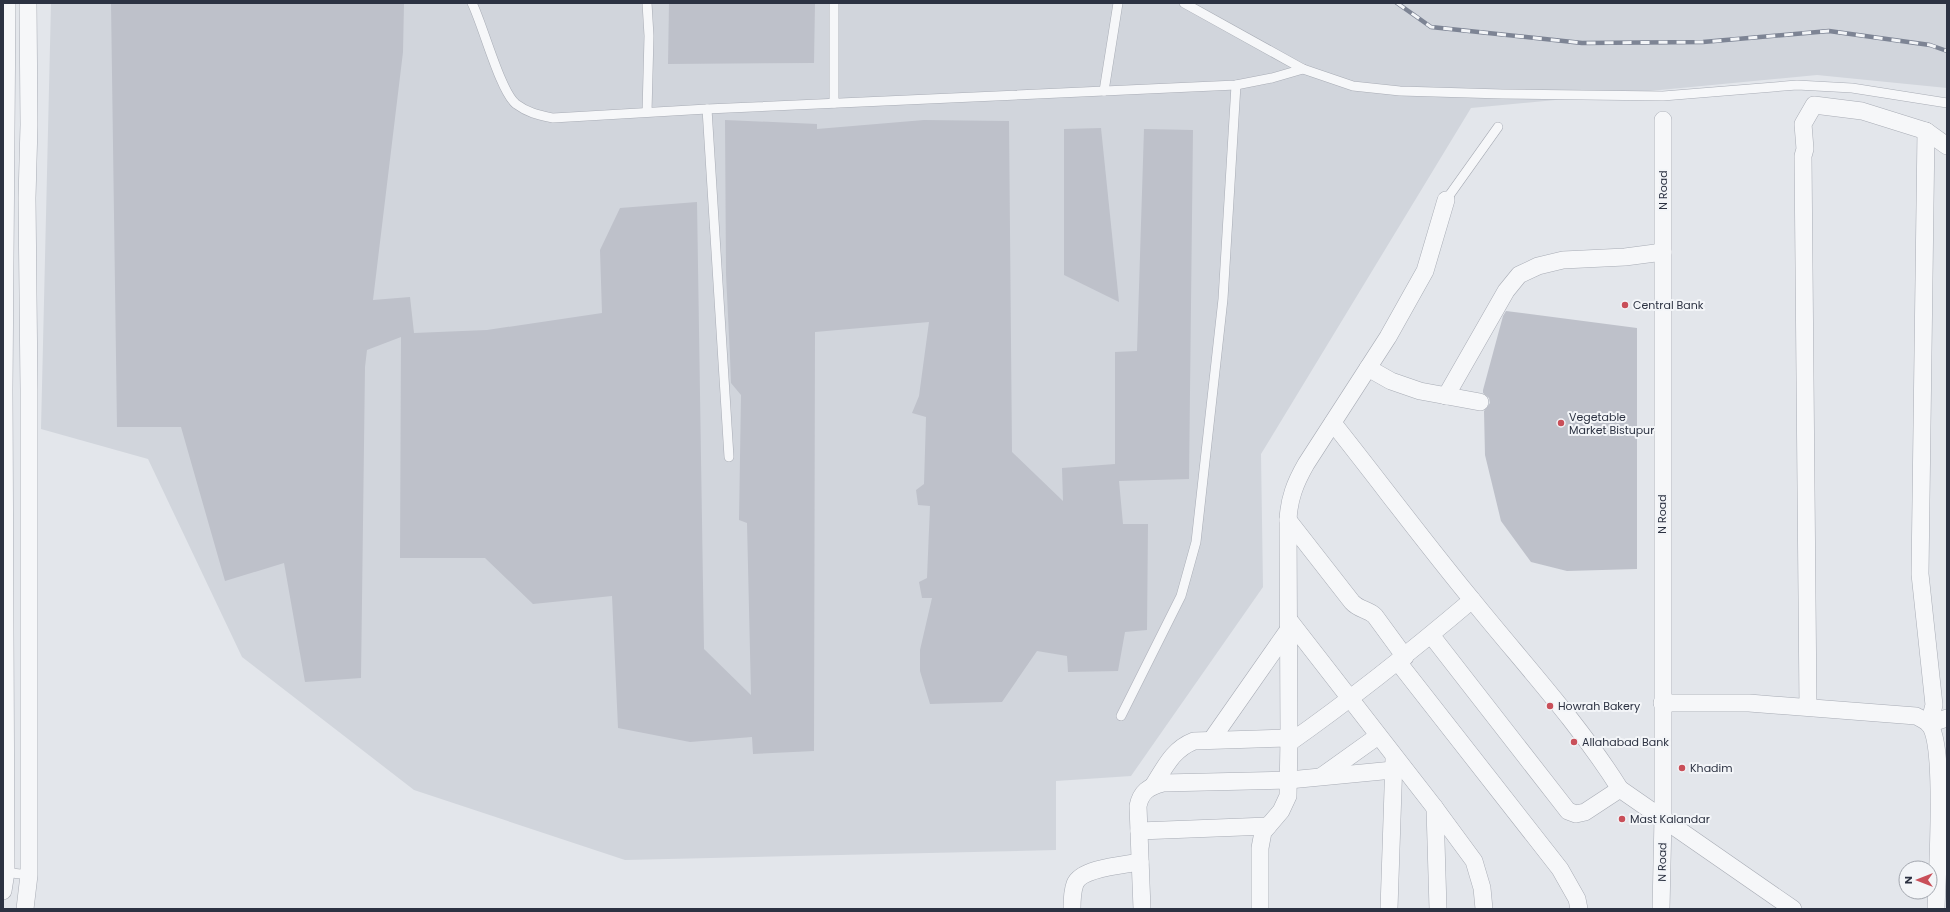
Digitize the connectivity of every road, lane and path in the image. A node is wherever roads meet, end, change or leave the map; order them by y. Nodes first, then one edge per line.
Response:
1 (7, 3) edge
2 (28, 3) edge
3 (472, 3) edge
4 (647, 3) edge
5 (834, 3) edge
6 (1118, 3) edge
7 (1184, 3) edge
8 (1303, 69) junction
9 (1236, 85) junction
10 (1104, 91) junction
11 (834, 103) junction
12 (1947, 104) edge
13 (707, 109) junction
14 (647, 112) junction
15 (1663, 120) dead end
16 (5, 124) edge
17 (29, 125) junction
18 (1498, 127) dead end
19 (1926, 131) junction
20 (1947, 146) edge
21 (1446, 200) joint
22 (1663, 252) junction
23 (1368, 368) junction
24 (29, 389) junction
25 (4, 390) edge
26 (1446, 396) junction
27 (1480, 402) dead end
28 (1333, 423) junction
29 (729, 457) dead end
30 (1288, 520) junction
31 (1472, 600) junction
32 (1288, 624) junction
33 (1431, 635) junction
34 (1402, 660) junction
35 (1350, 700) junction
36 (1662, 702) junction
37 (1808, 708) junction
38 (1121, 716) dead end
39 (1947, 718) edge
40 (1929, 724) junction
41 (1378, 736) junction
42 (1212, 739) junction
43 (1289, 741) junction
44 (1393, 762) junction
45 (1322, 776) junction
46 (1289, 780) junction
47 (1153, 786) junction
48 (1620, 789) junction
49 (1435, 808) junction
50 (1663, 818) junction
51 (1943, 820) edge
52 (1268, 826) junction
53 (1139, 831) junction
54 (1140, 862) junction
55 (5, 872) edge
56 (29, 875) junction
57 (3, 891) edge
58 (25, 909) edge
59 (1072, 909) edge
60 (1142, 909) edge
61 (1260, 909) edge
62 (1389, 909) edge
63 (1438, 909) edge
64 (1484, 909) edge
65 (1579, 909) edge
66 (1661, 909) edge
67 (1793, 909) edge
68 (1936, 909) edge

1 - 16 street
2 - 17 street
3 - 14 lane
4 - 14 lane
5 - 11 lane
6 - 10 lane
7 - 8 lane
8 - 9 lane
8 - 12 lane
9 - 10 lane
9 - 38 lane
10 - 11 lane
11 - 13 lane
13 - 14 lane
13 - 29 lane
15 - 22 street, N Road
16 - 17 street
16 - 25 street
17 - 24 street
18 - 21 lane
19 - 20 street
19 - 37 street
19 - 40 street
21 - 23 street
22 - 26 street
22 - 36 street, N Road
23 - 26 street
23 - 28 street
24 - 25 street
24 - 56 street
25 - 55 street
26 - 27 street
28 - 30 street
28 - 31 street
30 - 32 street
30 - 34 street
31 - 33 street
31 - 48 street
32 - 35 street
32 - 42 street
32 - 43 street
33 - 34 street
33 - 48 street
34 - 35 street
34 - 65 street
35 - 41 street
35 - 43 street
36 - 37 street
36 - 50 street, N Road
37 - 40 street
39 - 40 street
40 - 51 street
41 - 44 street
41 - 45 street
42 - 43 street
42 - 47 street
43 - 46 street
44 - 45 street
44 - 49 street
44 - 62 street
45 - 46 street
46 - 47 street
46 - 52 street
47 - 53 street
48 - 50 street
49 - 63 street
49 - 64 street
50 - 66 street, N Road
50 - 67 street
51 - 68 street
52 - 53 street
52 - 61 street
53 - 54 street
54 - 59 street
54 - 60 street
55 - 56 lane
55 - 57 street
56 - 58 street

